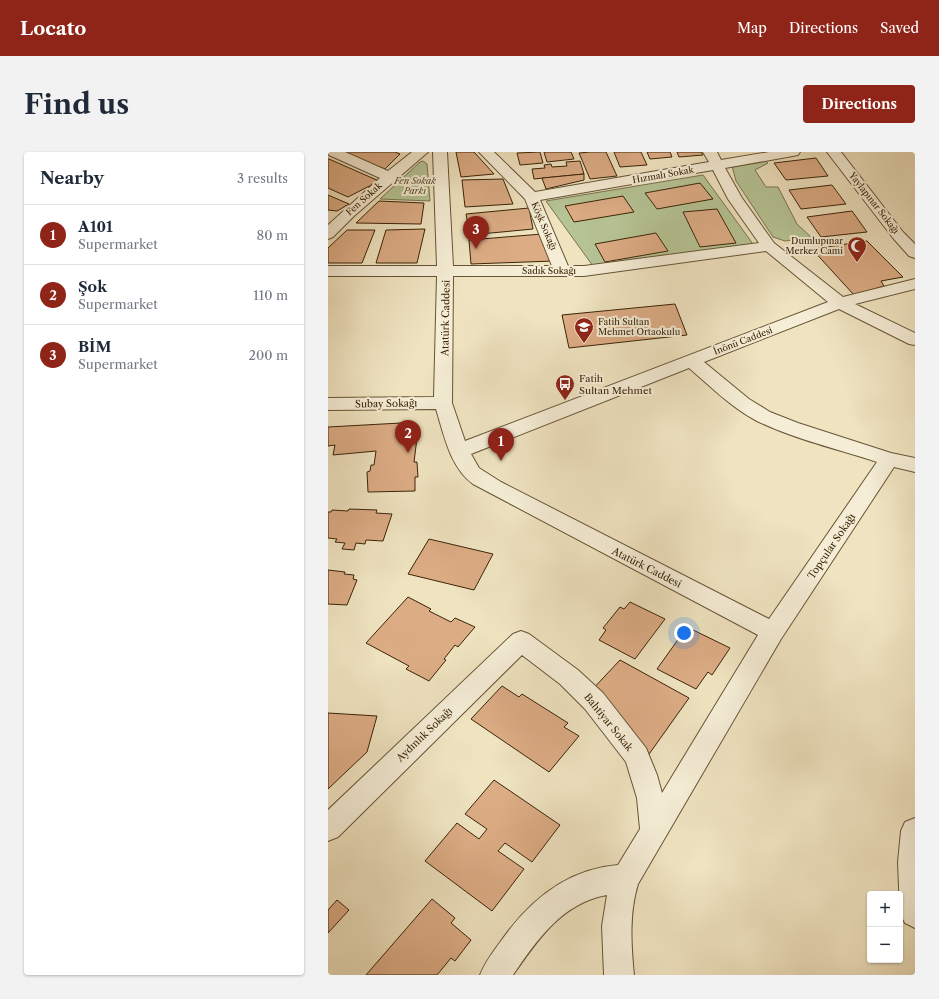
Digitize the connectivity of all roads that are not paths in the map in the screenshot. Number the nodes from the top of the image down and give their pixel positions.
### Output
1 (334, 152) edge
2 (421, 152) edge
3 (440, 152) edge
4 (486, 152) edge
5 (793, 152) edge
6 (834, 152) edge
7 (714, 158) edge
8 (390, 177) junction
9 (532, 197) junction
10 (334, 222) edge
11 (328, 234) edge
12 (769, 246) junction
13 (915, 253) edge
14 (446, 270) junction
15 (562, 270) junction
16 (328, 271) edge
17 (915, 284) edge
18 (840, 303) junction
19 (915, 340) edge
20 (691, 361) junction
21 (443, 403) junction
22 (328, 404) edge
23 (459, 451) junction
24 (889, 459) junction
25 (915, 466) edge
26 (773, 632) junction
27 (521, 640) joint
28 (328, 828) edge
29 (654, 831) junction
30 (915, 831) edge
31 (626, 878) junction
32 (915, 913) edge
33 (495, 975) edge
34 (619, 975) edge

1 - 8 street
2 - 8 street, Fen Sokak
3 - 14 street, Atatürk Caddesi
4 - 9 street, Köşk Sokağı
5 - 7 street, Hızmalı Sokak
6 - 13 street, Yaylapınar Sokağı
7 - 9 street, Hızmalı Sokak
7 - 12 street
8 - 10 street, Fen Sokak
9 - 15 street, Köşk Sokağı
10 - 11 street, Fen Sokak
12 - 15 street, Sadık Sokağı
12 - 18 street
14 - 15 street, Sadık Sokağı
14 - 16 street, Sadık Sokağı
14 - 21 street, Atatürk Caddesi
17 - 18 street, İnönü Caddesi
18 - 19 street
18 - 20 street, İnönü Caddesi
20 - 23 street, İnönü Caddesi
20 - 24 street
21 - 22 street, Subay Sokağı
21 - 23 street, Atatürk Caddesi
23 - 26 street, Atatürk Caddesi
24 - 25 street
24 - 26 street, Topçular Sokağı
26 - 29 street
27 - 28 street, Aydınlık Sokağı
27 - 29 street, Bahtiyar Sokak
29 - 31 street
30 - 32 street
31 - 33 street
31 - 34 street

